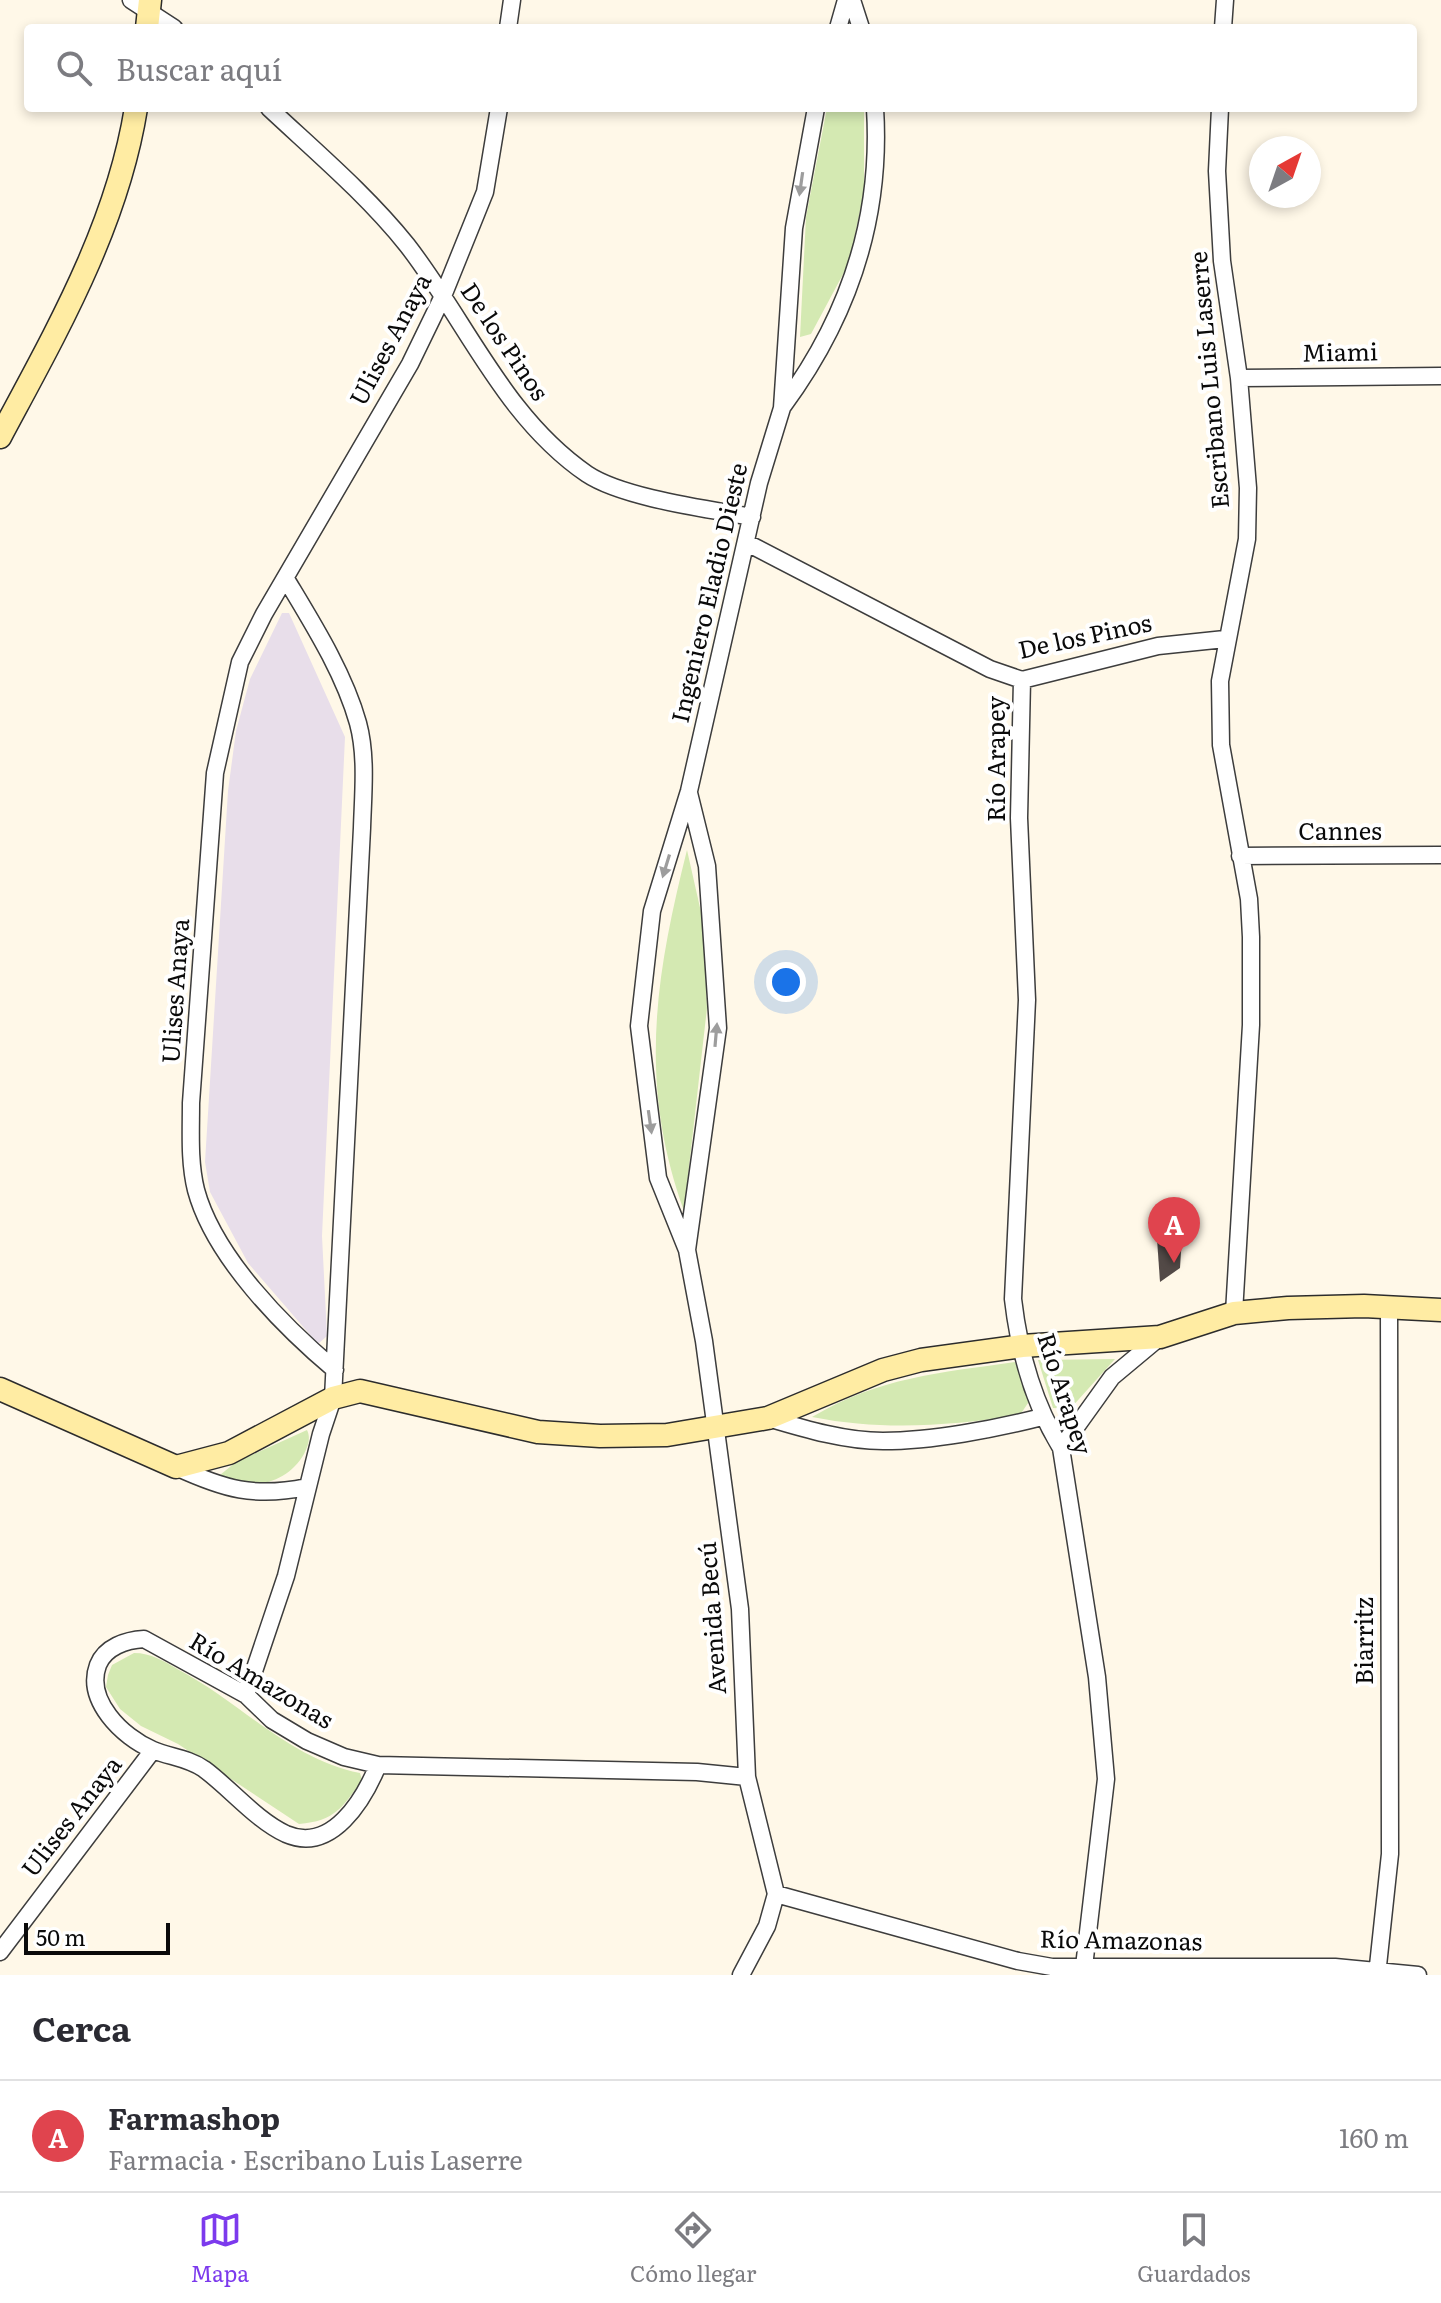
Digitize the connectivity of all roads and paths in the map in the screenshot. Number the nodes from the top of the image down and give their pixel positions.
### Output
1 (512, 0) edge
2 (849, 0) edge
3 (1225, 0) edge
4 (144, 9) edge
5 (168, 24) edge
6 (509, 24) edge
7 (840, 24) edge
8 (859, 24) edge
9 (1223, 24) edge
10 (135, 112) edge
11 (273, 112) edge
12 (498, 112) edge
13 (815, 112) edge
14 (875, 112) edge
15 (1220, 112) edge
16 (443, 296) junction
17 (1441, 376) edge
18 (1239, 378) junction
19 (782, 408) junction
20 (0, 437) edge
21 (752, 517) junction
22 (747, 543) junction
23 (286, 579) junction
24 (1225, 639) junction
25 (1022, 680) junction
26 (689, 791) junction
27 (1441, 855) edge
28 (1240, 856) junction
29 (687, 1250) junction
30 (1389, 1307) junction
31 (1441, 1310) edge
32 (1234, 1313) junction
33 (1160, 1337) junction
34 (1022, 1346) junction
35 (335, 1370) junction
36 (0, 1389) edge
37 (333, 1398) junction
38 (1042, 1417) junction
39 (768, 1418) junction
40 (717, 1426) junction
41 (1061, 1448) junction
42 (176, 1467) junction
43 (307, 1487) junction
44 (246, 1695) junction
45 (153, 1750) junction
46 (378, 1765) junction
47 (747, 1777) junction
48 (776, 1894) junction
49 (0, 1952) edge
50 (1084, 1971) edge
51 (1377, 1974) edge
52 (741, 1975) edge
53 (1418, 1975) edge

1 - 6 street
2 - 7 street
2 - 8 street
3 - 9 street
4 - 5 street
10 - 20 street
11 - 16 street, De los Pinos
12 - 16 street, Ulises Anaya
13 -> 19 street, Ingeniero Eladio Dieste
14 - 19 street, Ingeniero Eladio Dieste
15 - 18 street, Escribano Luis Laserre
16 - 21 street, De los Pinos
16 - 23 street, Ulises Anaya
17 - 18 street, Miami
18 - 24 street, Escribano Luis Laserre
19 - 21 street, Ingeniero Eladio Dieste
21 - 22 street, Ingeniero Eladio Dieste
22 - 25 street, De los Pinos
22 - 26 street, Ingeniero Eladio Dieste
23 - 35 street
23 - 35 street, Ulises Anaya
24 - 25 street, De los Pinos
24 - 28 street, Escribano Luis Laserre
25 - 34 street, Río Arapey
29 -> 26 street, Ingeniero Eladio Dieste
26 -> 29 street, Ingeniero Eladio Dieste
27 - 28 street, Cannes
28 - 32 street, Escribano Luis Laserre
29 - 40 street, Avenida Becú
30 - 31 street
30 - 32 street
30 - 51 street, Biarritz
32 - 33 street
33 - 34 street
33 - 41 street
34 - 38 street, Río Arapey
34 - 39 street
35 - 37 street
36 - 42 street
37 - 40 street
37 - 42 street
37 - 43 street
38 - 39 street
38 - 41 street, Río Arapey
39 - 40 street
40 - 47 street, Avenida Becú
41 - 50 street, Río Arapey
42 - 43 street
43 - 44 street
44 - 45 street, Río Amazonas
44 - 46 street, Río Amazonas
45 - 46 street, Río Amazonas
45 - 49 street, Ulises Anaya
46 - 47 street, Río Amazonas
47 - 48 street, Avenida Becú
48 - 50 street, Río Amazonas
48 - 52 street
50 - 51 street, Río Amazonas
51 - 53 street, Río Amazonas

